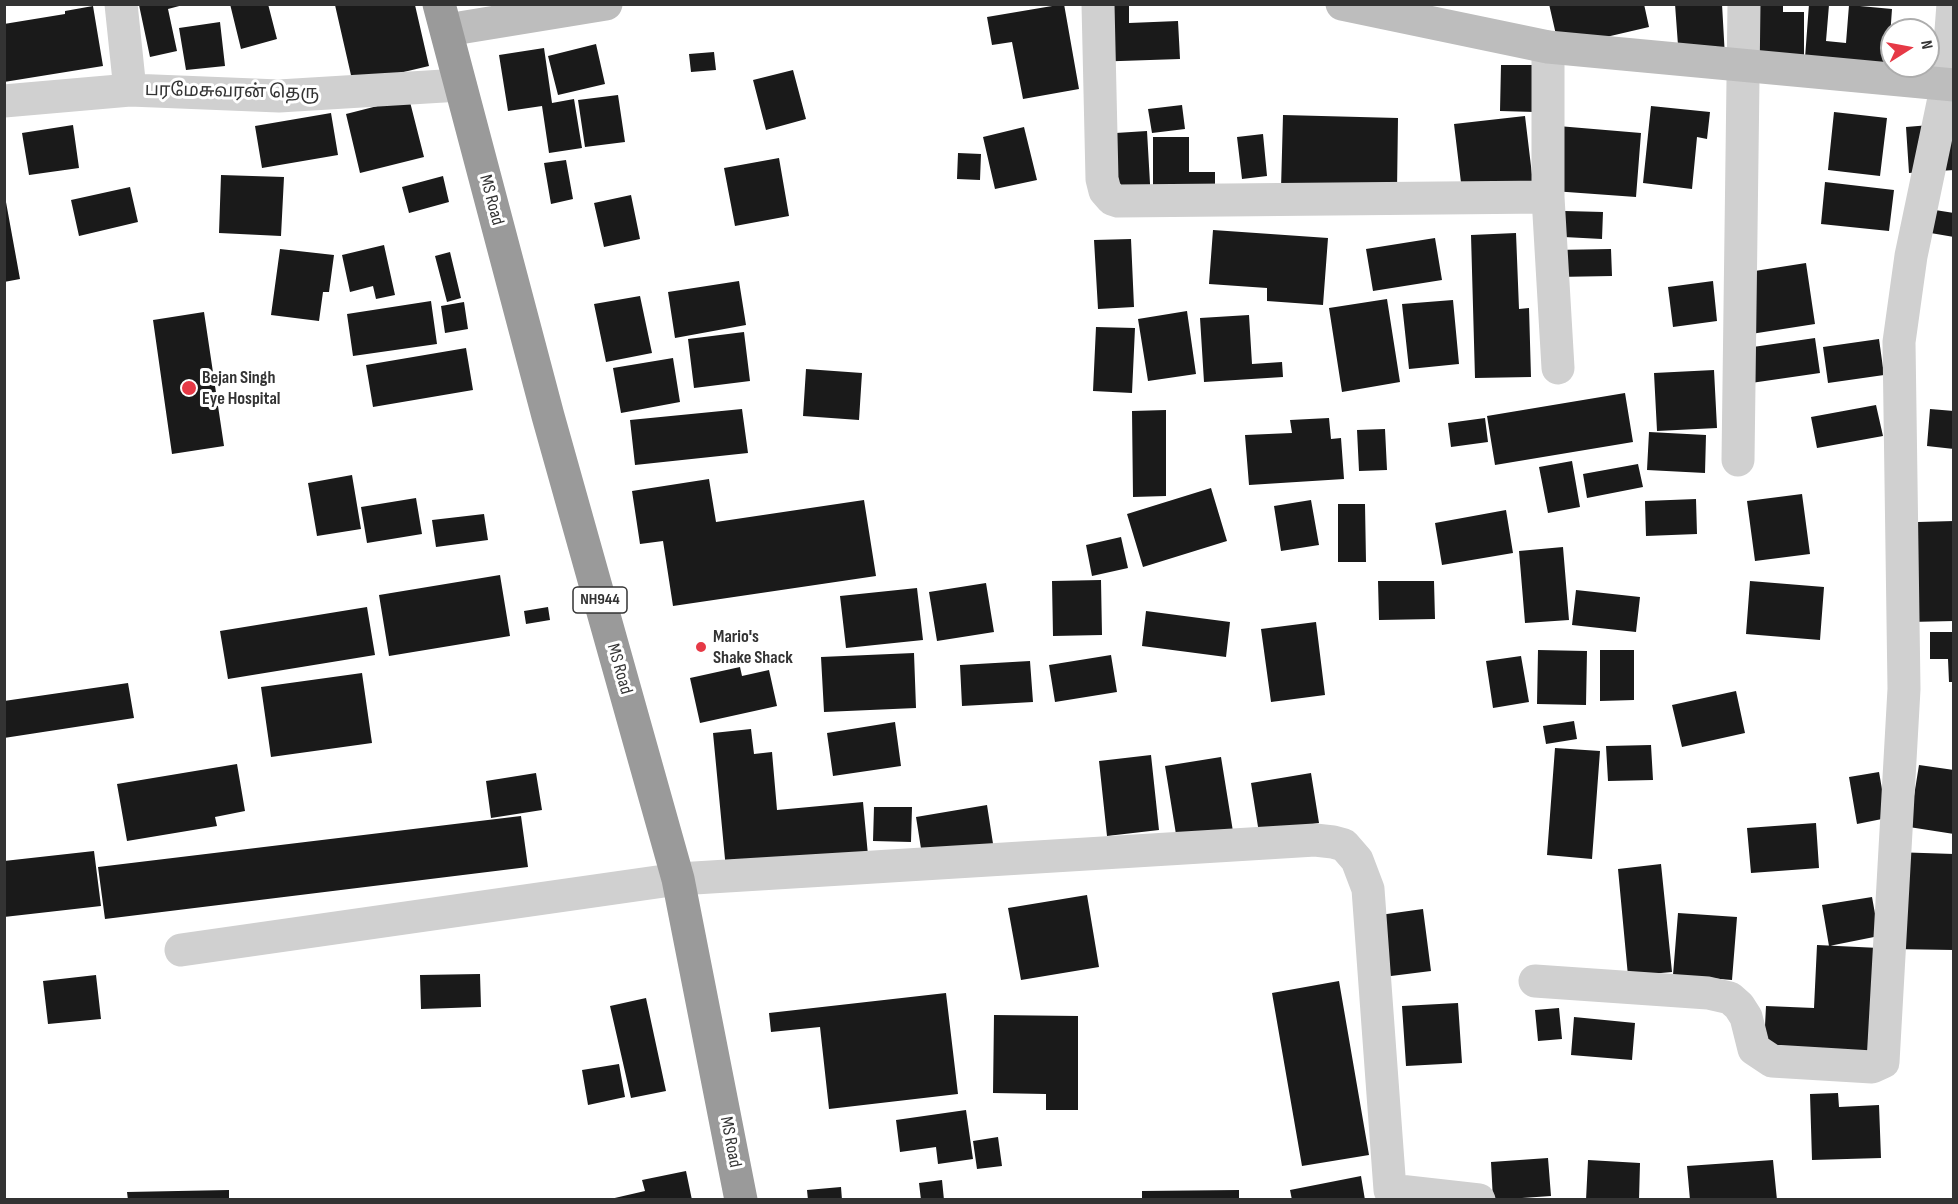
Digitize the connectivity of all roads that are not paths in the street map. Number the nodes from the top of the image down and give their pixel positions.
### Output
1 (121, 4) edge
2 (606, 4) edge
3 (1098, 4) edge
4 (1342, 4) edge
5 (1744, 4) edge
6 (1953, 4) edge
7 (443, 17) edge
8 (1548, 47) junction
9 (1743, 66) junction
10 (460, 85) junction
11 (1950, 85) edge
12 (130, 90) junction
13 (4, 101) edge
14 (1548, 197) junction
15 (1558, 368) dead end
16 (1738, 460) dead end
17 (678, 879) junction
18 (181, 950) dead end
19 (1535, 981) dead end
20 (1390, 1195) edge
21 (741, 1200) edge
22 (1479, 1200) edge

1 - 12 street
2 - 7 street
3 - 14 street
4 - 8 street
5 - 9 street
6 - 11 street
7 - 10 highway, MS Road / NH944
8 - 9 street
8 - 14 street
9 - 11 street
9 - 16 street
10 - 12 street, பரமேசுவரன் தெரு
10 - 17 highway, MS Road / NH944
11 - 19 street
12 - 13 street, பரமேசுவரன் தெரு
14 - 15 street
17 - 18 street
17 - 20 street
17 - 21 highway, MS Road / NH944
20 - 22 street

